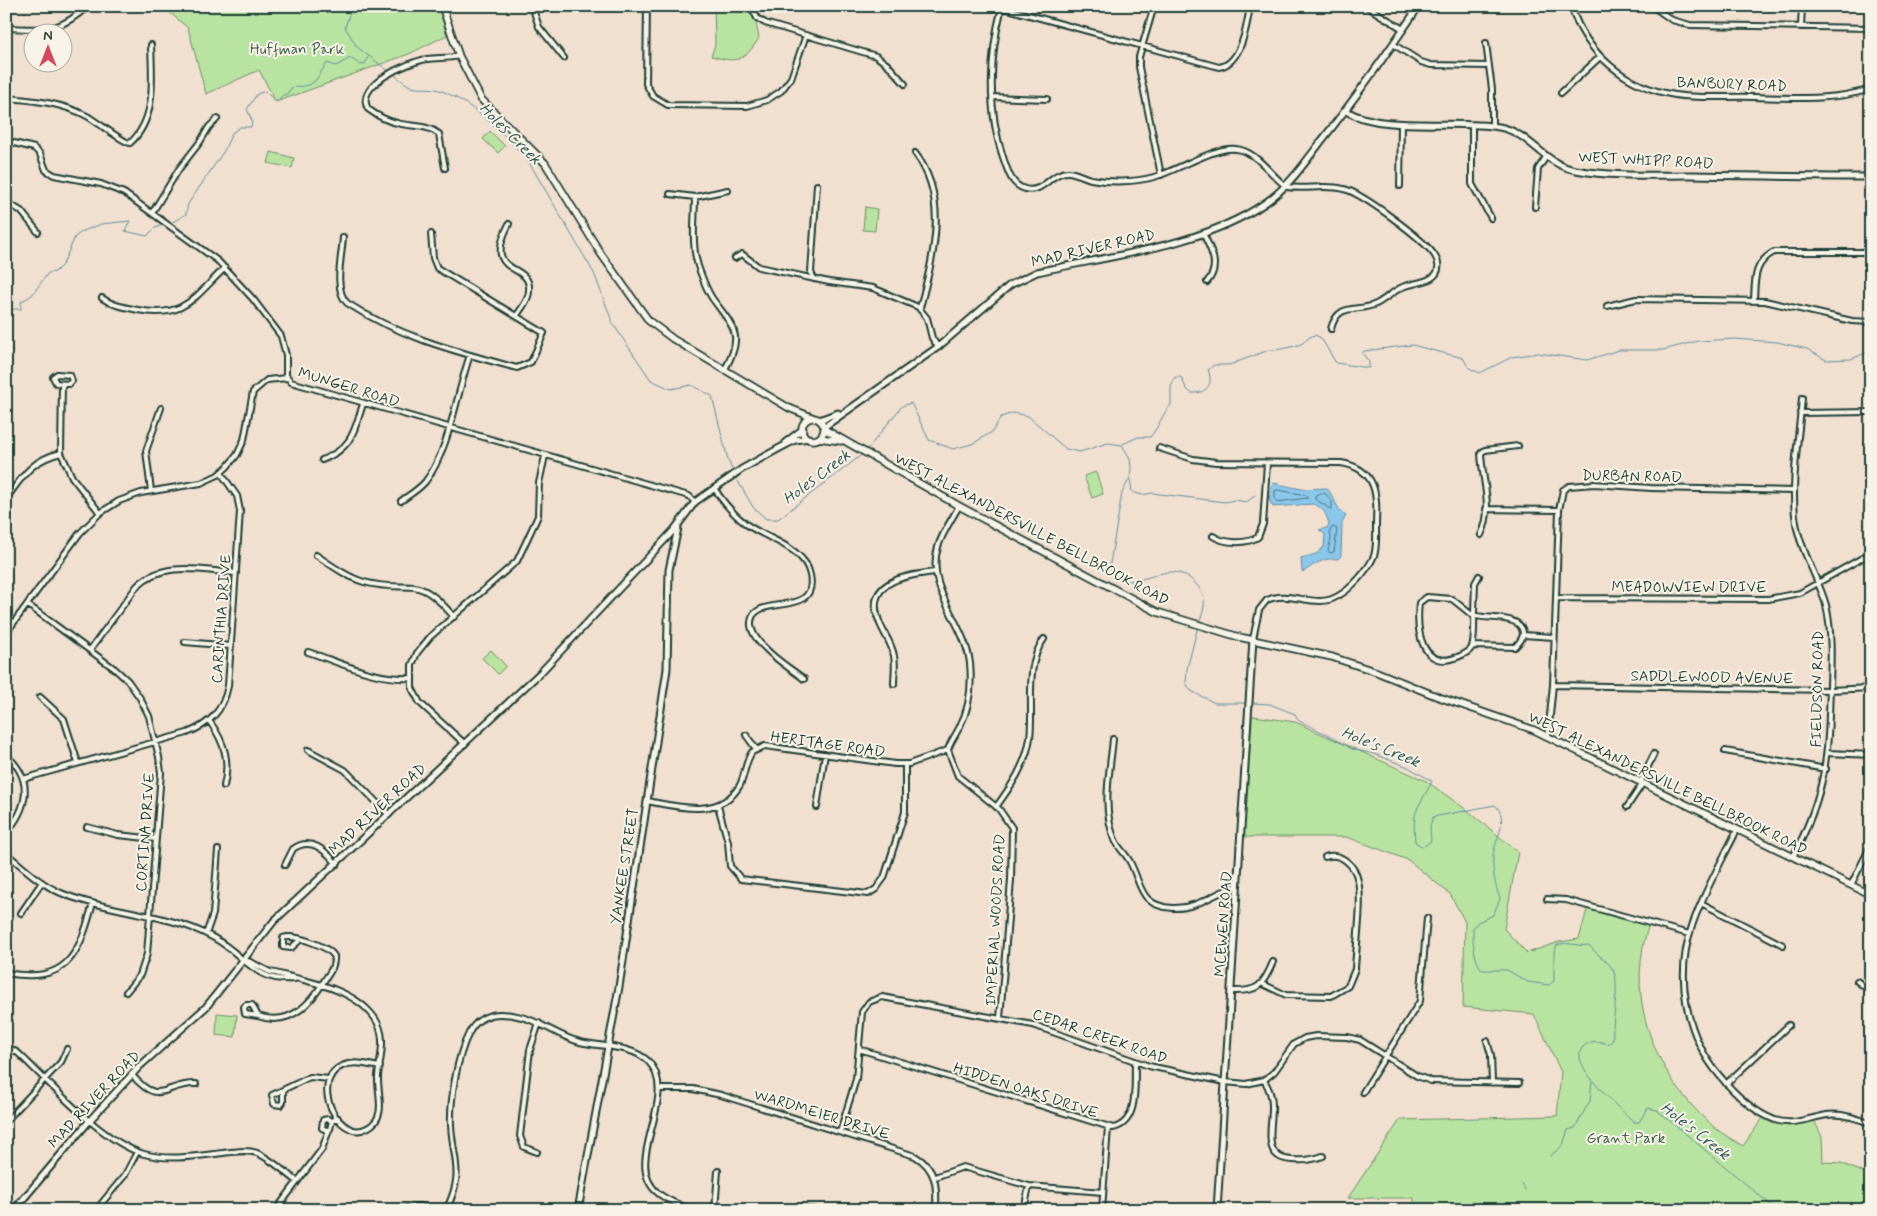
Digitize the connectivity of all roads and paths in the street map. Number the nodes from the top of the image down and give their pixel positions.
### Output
1 (88, 6) edge
2 (442, 6) edge
3 (532, 6) edge
4 (647, 6) edge
5 (751, 6) edge
6 (1154, 6) edge
7 (1250, 6) edge
8 (1366, 6) edge
9 (1419, 6) edge
10 (1572, 6) edge
11 (1652, 6) edge
12 (1802, 6) edge
13 (1000, 7) edge
14 (1801, 26) junction
15 (6, 28) edge
16 (1871, 28) edge
17 (1403, 29) junction
18 (806, 35) junction
19 (1486, 43) dead end
20 (1394, 44) junction
21 (151, 45) dead end
22 (1143, 47) junction
23 (458, 56) junction
24 (1600, 57) junction
25 (564, 58) dead end
26 (1490, 66) junction
27 (905, 84) dead end
28 (1871, 89) edge
29 (1561, 93) dead end
30 (993, 97) junction
31 (6, 98) edge
32 (1047, 98) dead end
33 (1346, 111) junction
34 (217, 119) dead end
35 (1401, 123) junction
36 (1472, 125) junction
37 (1492, 126) junction
38 (6, 141) edge
39 (915, 153) dead end
40 (1546, 157) junction
41 (445, 168) dead end
42 (1161, 174) junction
43 (1871, 177) edge
44 (817, 185) dead end
45 (1285, 186) junction
46 (1400, 186) dead end
47 (728, 190) dead end
48 (670, 194) dead end
49 (695, 197) junction
50 (6, 202) edge
51 (1534, 207) dead end
52 (152, 213) junction
53 (1491, 218) dead end
54 (508, 224) dead end
55 (38, 232) dead end
56 (1203, 233) junction
57 (431, 234) dead end
58 (344, 237) dead end
59 (1871, 252) edge
60 (735, 258) dead end
61 (225, 268) junction
62 (814, 279) junction
63 (1207, 282) dead end
64 (102, 298) dead end
65 (1754, 301) junction
66 (1606, 306) dead end
67 (920, 308) junction
68 (518, 316) junction
69 (1871, 322) edge
70 (1331, 329) dead end
71 (938, 347) junction
72 (470, 355) junction
73 (725, 369) junction
74 (287, 378) junction
75 (62, 384) junction
76 (1802, 398) dead end
77 (363, 404) junction
78 (161, 408) dead end
79 (789, 408) junction
80 (845, 410) junction
81 (1871, 412) edge
82 (1800, 413) junction
83 (817, 419) junction
84 (803, 427) junction
85 (824, 428) junction
86 (448, 429) junction
87 (809, 438) junction
88 (819, 438) junction
89 (849, 444) junction
90 (1518, 446) dead end
91 (1159, 448) dead end
92 (778, 449) junction
93 (61, 454) junction
94 (545, 456) junction
95 (322, 460) dead end
96 (1267, 463) junction
97 (221, 473) junction
98 (714, 488) junction
99 (151, 491) junction
100 (1794, 491) junction
101 (6, 499) edge
102 (401, 501) dead end
103 (695, 502) junction
104 (959, 506) junction
105 (1486, 509) junction
106 (1559, 510) junction
107 (100, 513) junction
108 (678, 525) junction
109 (1481, 535) dead end
110 (1213, 536) dead end
111 (1871, 553) edge
112 (316, 555) dead end
113 (935, 572) junction
114 (236, 573) junction
115 (1480, 576) dead end
116 (1819, 582) junction
117 (1556, 598) junction
118 (28, 605) junction
119 (1474, 615) junction
120 (454, 618) junction
121 (6, 633) edge
122 (1523, 635) junction
123 (1554, 637) junction
124 (1044, 639) dead end
125 (1252, 640) junction
126 (184, 642) dead end
127 (231, 646) junction
128 (1472, 646) junction
129 (90, 650) junction
130 (308, 652) dead end
131 (411, 678) junction
132 (804, 678) dead end
133 (894, 684) dead end
134 (1553, 685) junction
135 (1871, 688) edge
136 (1830, 690) junction
137 (40, 697) dead end
138 (210, 722) junction
139 (746, 735) dead end
140 (1548, 735) junction
141 (1113, 739) dead end
142 (156, 741) junction
143 (465, 744) junction
144 (756, 749) junction
145 (308, 750) dead end
146 (948, 750) junction
147 (1725, 751) dead end
148 (825, 754) junction
149 (1654, 754) dead end
150 (1828, 754) junction
151 (1871, 754) edge
152 (6, 755) edge
153 (78, 762) junction
154 (905, 764) junction
155 (1826, 769) junction
156 (23, 779) junction
157 (1642, 782) junction
158 (224, 786) dead end
159 (647, 801) junction
160 (718, 806) junction
161 (817, 807) dead end
162 (996, 807) junction
163 (1627, 807) dead end
164 (390, 815) junction
165 (87, 827) dead end
166 (1737, 830) junction
167 (6, 833) edge
168 (156, 839) junction
169 (1871, 845) edge
170 (218, 850) dead end
171 (6, 853) edge
172 (1325, 857) dead end
173 (1793, 857) junction
174 (337, 864) junction
175 (285, 865) dead end
176 (42, 882) junction
177 (1851, 885) junction
178 (1237, 886) junction
179 (1871, 895) edge
180 (1547, 899) dead end
181 (93, 903) junction
182 (1701, 904) junction
183 (21, 913) dead end
184 (150, 917) junction
185 (1427, 918) dead end
186 (206, 934) junction
187 (1689, 934) junction
188 (300, 940) junction
189 (1783, 945) dead end
190 (244, 960) junction
191 (1273, 962) dead end
192 (6, 973) edge
193 (1857, 981) dead end
194 (322, 984) junction
195 (1263, 984) junction
196 (1231, 991) junction
197 (126, 992) dead end
198 (1871, 992) edge
199 (258, 1016) dead end
200 (1000, 1018) junction
201 (539, 1023) junction
202 (1789, 1025) dead end
203 (1487, 1041) dead end
204 (6, 1046) edge
205 (608, 1047) junction
206 (67, 1049) dead end
207 (859, 1049) junction
208 (1387, 1057) junction
209 (1135, 1061) junction
210 (380, 1066) junction
211 (132, 1075) junction
212 (45, 1079) junction
213 (329, 1079) junction
214 (1264, 1080) junction
215 (1225, 1082) junction
216 (1492, 1082) junction
217 (1519, 1083) dead end
218 (196, 1084) dead end
219 (1726, 1084) junction
220 (659, 1089) junction
221 (283, 1091) dead end
222 (1363, 1092) dead end
223 (338, 1118) junction
224 (90, 1120) junction
225 (6, 1121) edge
226 (332, 1121) junction
227 (1871, 1124) edge
228 (1108, 1127) junction
229 (329, 1130) junction
230 (840, 1132) junction
231 (137, 1152) junction
232 (537, 1152) dead end
233 (1323, 1156) dead end
234 (718, 1171) dead end
235 (935, 1177) junction
236 (297, 1182) junction
237 (1029, 1186) junction
238 (1103, 1192) junction
239 (14, 1210) edge
240 (96, 1210) edge
241 (276, 1210) edge
242 (396, 1210) edge
243 (439, 1210) edge
244 (446, 1210) edge
245 (578, 1210) edge
246 (692, 1210) edge
247 (715, 1210) edge
248 (772, 1210) edge
249 (815, 1210) edge
250 (936, 1210) edge
251 (1024, 1210) edge
252 (1102, 1210) edge
253 (1217, 1210) edge

1 - 15 street
2 - 23 main road
3 - 25 street
4 - 18 street
5 - 18 street
6 - 22 street
7 - 22 street
8 - 17 street
9 - 17 street, MAD RIVER ROAD
10 - 24 street, BANBURY ROAD
11 - 14 street
12 - 14 street
13 - 22 street
13 - 30 street
14 - 16 street
17 - 20 street, MAD RIVER ROAD
18 - 27 street
19 - 26 street
20 - 26 street
20 - 33 street, MAD RIVER ROAD
21 - 31 street
22 - 42 street
23 - 41 street
23 - 73 main road
24 - 28 street, BANBURY ROAD
24 - 29 street
26 - 37 street
30 - 32 street
30 - 42 street
33 - 35 street, WEST WHIPP ROAD
33 - 45 street, MAD RIVER ROAD
34 - 52 street
35 - 36 street, WEST WHIPP ROAD
35 - 46 street
36 - 37 street, WEST WHIPP ROAD
36 - 53 street
37 - 40 street, WEST WHIPP ROAD
38 - 52 street, MUNGER ROAD
39 - 67 street
40 - 43 street, WEST WHIPP ROAD
40 - 51 street
42 - 45 street
44 - 62 street
45 - 56 street, MAD RIVER ROAD
45 - 70 street
47 - 49 street
48 - 49 street
49 - 73 street
50 - 55 street
52 - 61 street, MUNGER ROAD
54 - 68 street
56 - 63 street
56 - 71 street, MAD RIVER ROAD
57 - 68 street
58 - 72 street
59 - 65 street
60 - 62 street
61 - 64 street
61 - 74 street, MUNGER ROAD
62 - 67 street
65 - 66 street
65 - 69 street
67 - 71 street
68 - 72 street
71 - 80 street, MAD RIVER ROAD
72 - 86 street
73 - 79 main road
74 - 77 street, MUNGER ROAD
74 - 97 street
75 - 75 street
75 - 93 street
76 - 82 street
77 - 86 street, MUNGER ROAD
77 - 95 street
78 - 99 street
79 - 83 main road
79 - 84 main road
80 - 83 street, MAD RIVER ROAD
80 - 85 street, MAD RIVER ROAD
81 - 82 street
82 - 100 street
83 - 84 main road
83 - 85 main road, WEST ALEXANDERSVILLE BELLBROOK ROAD
84 - 87 main road
84 - 92 street, MAD RIVER ROAD
85 - 88 main road
85 - 89 main road, WEST ALEXANDERSVILLE BELLBROOK ROAD
86 - 94 street, MUNGER ROAD
86 - 102 street
87 - 88 main road, WEST ALEXANDERSVILLE BELLBROOK ROAD
87 - 92 street, MAD RIVER ROAD
88 - 89 main road, WEST ALEXANDERSVILLE BELLBROOK ROAD
89 - 104 main road, WEST ALEXANDERSVILLE BELLBROOK ROAD
90 - 105 street
91 - 96 street
92 - 98 street, MAD RIVER ROAD
93 - 101 street
93 - 107 street
94 - 103 street, MUNGER ROAD
94 - 120 street
96 - 110 street
96 - 125 street
97 - 99 street
97 - 114 street, CARINTHIA DRIVE
98 - 103 street, MAD RIVER ROAD
98 - 132 street
99 - 107 street
100 - 106 street, DURBAN ROAD
100 - 116 street, FIELDSON ROAD
103 - 108 street, MAD RIVER ROAD
104 - 113 street
104 - 125 main road, WEST ALEXANDERSVILLE BELLBROOK ROAD
105 - 106 street
105 - 109 street
106 - 117 street, DURBAN ROAD
107 - 118 street
108 - 143 street, MAD RIVER ROAD
108 - 159 street, YANKEE STREET
111 - 116 street, MEADOWVIEW DRIVE
112 - 120 street
113 - 133 street
113 - 146 street
114 - 127 street, CARINTHIA DRIVE
114 - 129 street
115 - 119 street
116 - 117 street, MEADOWVIEW DRIVE
116 - 136 street, FIELDSON ROAD
117 - 123 street, DURBAN ROAD
118 - 121 street
118 - 129 street, CORTINA DRIVE
119 - 122 street
119 - 128 street
119 - 128 street
120 - 131 street
122 - 123 street
122 - 128 street
123 - 134 street, DURBAN ROAD
124 - 162 street
125 - 140 main road, WEST ALEXANDERSVILLE BELLBROOK ROAD
125 - 178 street, MCEWEN ROAD
126 - 127 street
127 - 138 street, CARINTHIA DRIVE
129 - 142 street, CORTINA DRIVE
130 - 131 street
131 - 143 street
134 - 136 street, SADDLEWOOD AVENUE
134 - 140 street, DURBAN ROAD
135 - 136 street, SADDLEWOOD AVENUE
136 - 150 street, FIELDSON ROAD
137 - 153 street
138 - 142 street
138 - 158 street
139 - 144 street
140 - 157 main road, WEST ALEXANDERSVILLE BELLBROOK ROAD
141 - 178 street
142 - 153 street
142 - 168 street, CORTINA DRIVE
143 - 164 street, MAD RIVER ROAD
144 - 148 street, HERITAGE ROAD
144 - 160 street, HERITAGE ROAD
145 - 164 street
146 - 154 street, HERITAGE ROAD
146 - 162 street, IMPERIAL WOODS ROAD
147 - 155 street
148 - 154 street, HERITAGE ROAD
148 - 161 street
149 - 157 street
150 - 151 street
150 - 155 street, FIELDSON ROAD
152 - 156 street
153 - 156 street
154 - 160 street
155 - 173 street, FIELDSON ROAD
156 - 167 street
157 - 163 street
157 - 166 main road, WEST ALEXANDERSVILLE BELLBROOK ROAD
159 - 160 street
159 - 205 street, YANKEE STREET
162 - 200 street, IMPERIAL WOODS ROAD
164 - 174 street, MAD RIVER ROAD
165 - 168 street
166 - 173 main road, WEST ALEXANDERSVILLE BELLBROOK ROAD
166 - 182 street
168 - 184 street, CORTINA DRIVE
169 - 177 street
170 - 186 street
171 - 176 street
172 - 195 street
173 - 177 main road, WEST ALEXANDERSVILLE BELLBROOK ROAD
174 - 175 street
174 - 190 street, MAD RIVER ROAD
176 - 181 street
176 - 183 street
177 - 179 main road, WEST ALEXANDERSVILLE BELLBROOK ROAD
178 - 196 street, MCEWEN ROAD
180 - 187 street
181 - 184 street
181 - 192 street
182 - 187 street
182 - 189 street
184 - 186 street
184 - 197 street, CORTINA DRIVE
185 - 208 street
186 - 190 street
187 - 219 street
188 - 188 street
188 - 194 street
190 - 194 street
190 - 211 street, MAD RIVER ROAD
191 - 195 street
193 - 198 street
194 - 199 street
194 - 210 street
195 - 196 street
196 - 215 street, MCEWEN ROAD
200 - 207 street, CEDAR CREEK ROAD
200 - 209 street, CEDAR CREEK ROAD
201 - 205 street
201 - 232 street
201 - 244 street
202 - 219 street
203 - 216 street
204 - 212 street
205 - 220 street
205 - 245 street, YANKEE STREET
206 - 212 street
207 - 228 street, HIDDEN OAKS DRIVE
207 - 230 street, CEDAR CREEK ROAD
208 - 214 street
208 - 216 street
208 - 222 street
209 - 215 street, CEDAR CREEK ROAD
209 - 228 street, HIDDEN OAKS DRIVE
210 - 213 street
210 - 223 street
211 - 218 street
211 - 224 street, MAD RIVER ROAD
212 - 224 street
212 - 225 street
213 - 221 street
213 - 223 street
214 - 215 street, CEDAR CREEK ROAD
214 - 233 street
215 - 253 street, MCEWEN ROAD
216 - 217 street
219 - 227 street
220 - 230 street, WARDMEIER DRIVE
220 - 246 street
223 - 226 street
224 - 231 street
224 - 239 street, MAD RIVER ROAD
226 - 229 street
226 - 229 street
228 - 238 street
229 - 236 street
230 - 235 street, WARDMEIER DRIVE
231 - 236 street
231 - 240 street
234 - 247 street
235 - 237 street
235 - 250 street
236 - 241 street
237 - 238 street
237 - 251 street
238 - 252 street
242 - 243 street
248 - 249 street

